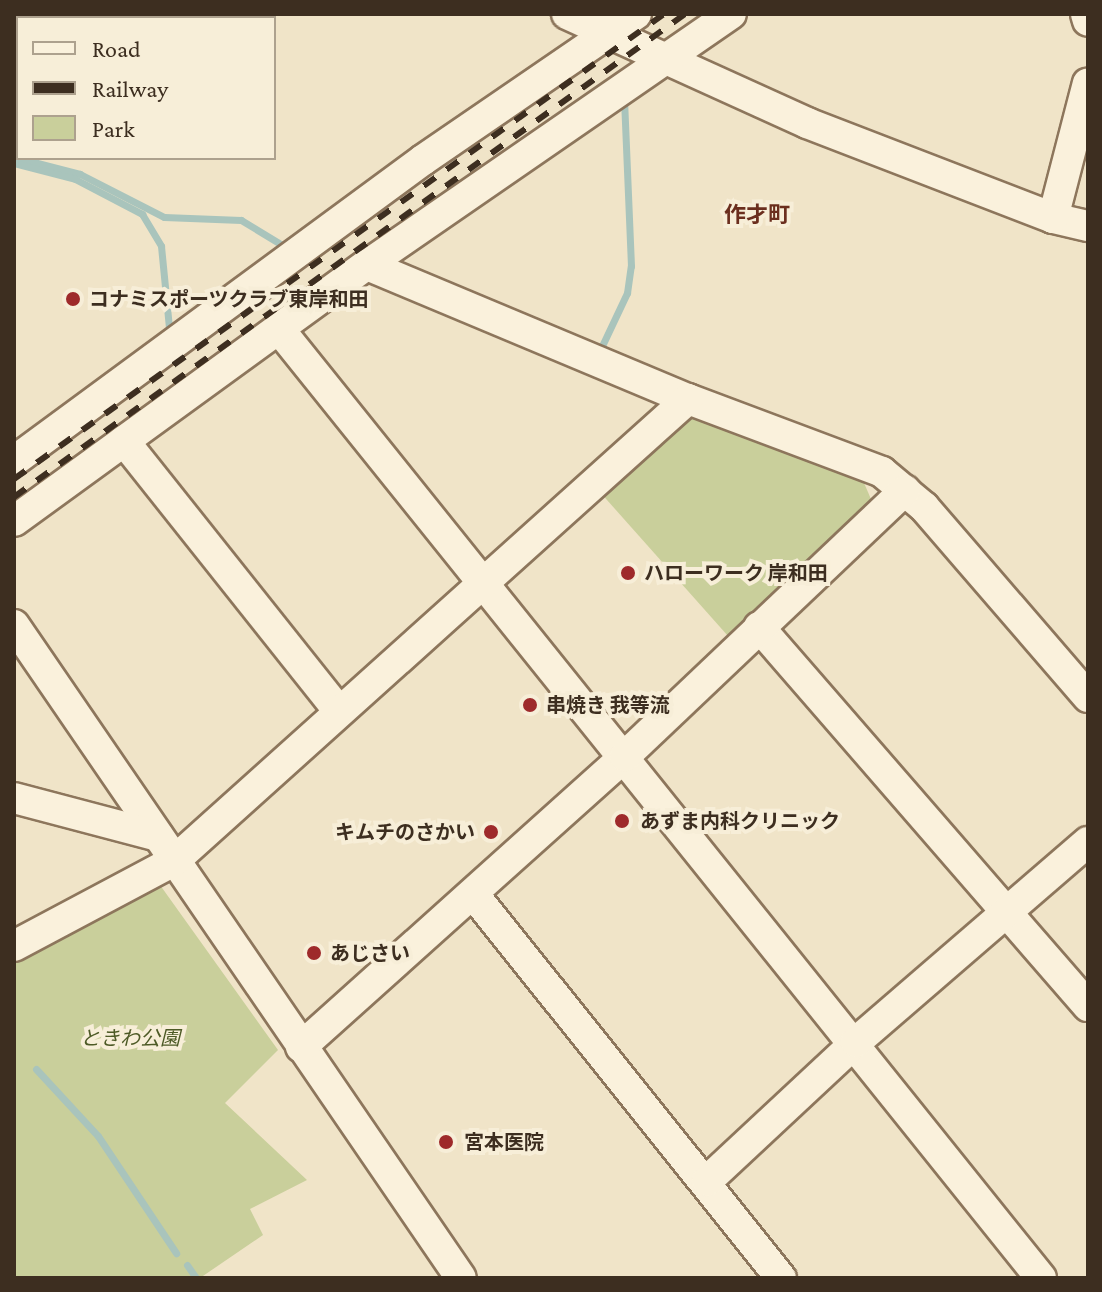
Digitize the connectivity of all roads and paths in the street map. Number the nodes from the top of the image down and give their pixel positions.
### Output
1 (567, 14) edge
2 (731, 14) edge
3 (1086, 14) edge
4 (1088, 21) edge
5 (622, 22) edge
6 (662, 59) junction
7 (1088, 83) edge
8 (1053, 218) junction
9 (1088, 226) edge
10 (367, 265) junction
11 (279, 329) junction
12 (688, 399) junction
13 (124, 441) junction
14 (14, 461) edge
15 (905, 490) junction
16 (14, 521) edge
17 (485, 585) junction
18 (14, 625) edge
19 (759, 627) junction
20 (1084, 686) edge
21 (338, 710) junction
22 (625, 756) junction
23 (14, 798) edge
24 (1088, 842) edge
25 (166, 848) junction
26 (474, 895) junction
27 (1010, 912) junction
28 (14, 946) edge
29 (1088, 1006) edge
30 (856, 1042) junction
31 (301, 1047) junction
32 (707, 1181) junction
33 (461, 1278) edge
34 (781, 1278) edge
35 (1041, 1278) edge

1 - 5 street
2 - 6 street
3 - 4 street
5 - 6 street
5 - 14 street
6 - 8 street
6 - 10 street
7 - 8 street
8 - 9 street
10 - 11 street
10 - 12 street
11 - 13 street
11 - 17 street
12 - 15 street
12 - 17 street
13 - 16 street
13 - 21 street
15 - 19 street
15 - 20 street
17 - 21 street
17 - 22 street
18 - 25 street
19 - 22 street
19 - 27 street
21 - 25 street
22 - 26 street
22 - 30 street
23 - 25 street
24 - 27 street
25 - 28 street
25 - 31 street
26 - 31 street
26 - 32 street
27 - 29 street
27 - 30 street
30 - 32 street
30 - 35 street
31 - 33 street
32 - 34 street

